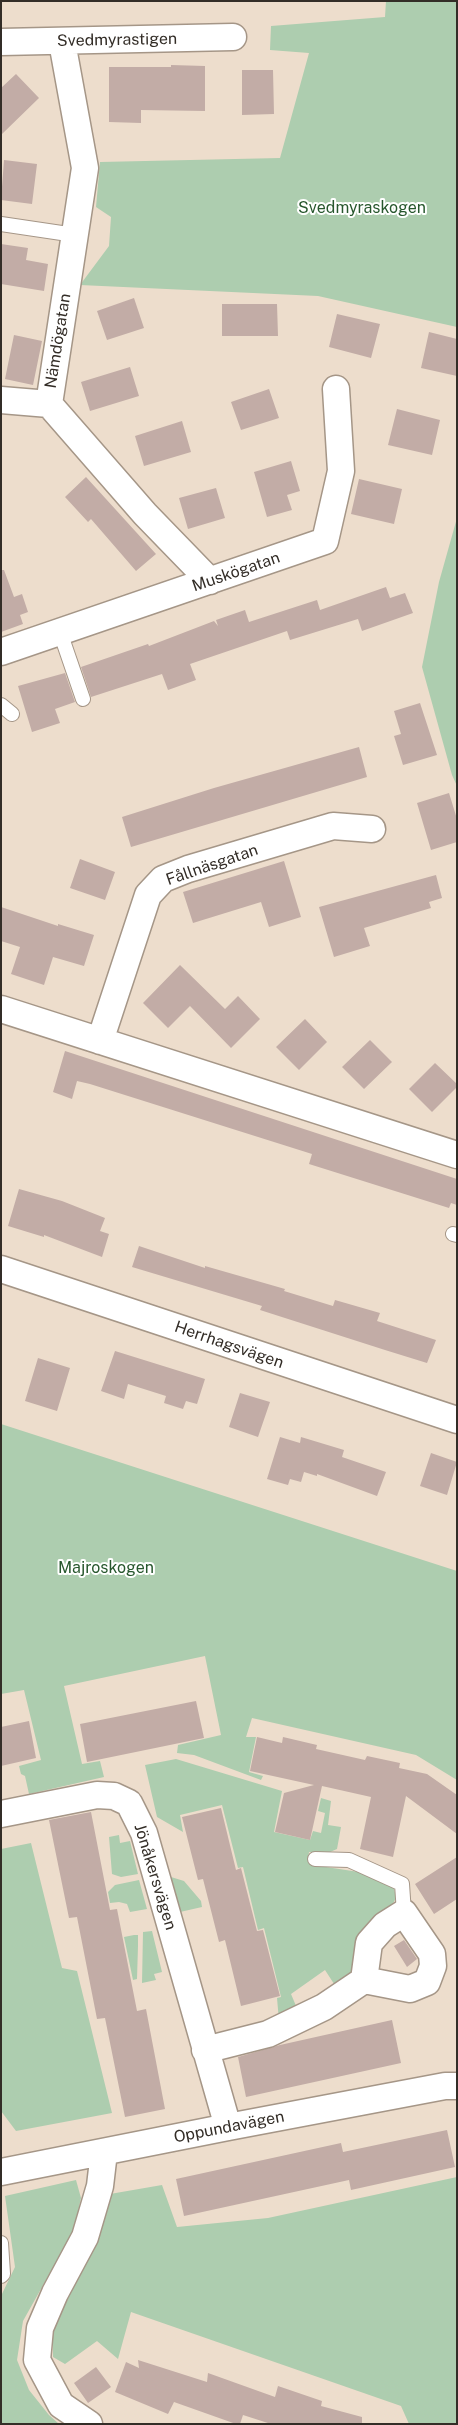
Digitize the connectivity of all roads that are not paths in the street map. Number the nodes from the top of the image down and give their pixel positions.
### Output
1 (233, 37) dead end
2 (1, 42) edge
3 (62, 42) junction
4 (1, 224) edge
5 (75, 235) junction
6 (336, 389) dead end
7 (1, 400) edge
8 (49, 404) junction
9 (210, 581) junction
10 (60, 632) junction
11 (1, 652) edge
12 (83, 700) dead end
13 (372, 829) dead end
14 (1, 1010) edge
15 (100, 1041) junction
16 (457, 1155) edge
17 (1, 1269) edge
18 (457, 1420) edge
19 (1, 1814) edge
20 (315, 1860) dead end
21 (404, 1913) junction
22 (364, 1980) junction
23 (205, 2050) junction
24 (457, 2086) edge
25 (228, 2127) junction
26 (104, 2152) junction
27 (1, 2172) edge
28 (1, 2243) edge
29 (1, 2276) edge
30 (88, 2424) edge

1 - 3 street, Svedmyrastigen
2 - 3 street, Svedmyrastigen
3 - 5 street, Nämdögatan
4 - 5 lane
5 - 8 street, Nämdögatan
6 - 9 street, Muskögatan
7 - 8 street
8 - 9 street, Nämdögatan
9 - 10 street, Muskögatan
10 - 11 street, Muskögatan
10 - 12 lane
13 - 15 street, Fållnäsgatan
14 - 15 street
15 - 16 street
17 - 18 street, Herrhagsvägen
19 - 23 street, Jönåkersvägen
20 - 21 lane
21 - 22 street
21 - 22 street
22 - 23 street
23 - 25 street, Jönåkersvägen
24 - 25 street, Oppundavägen
25 - 26 street, Oppundavägen
26 - 27 street, Oppundavägen
26 - 30 street
28 - 29 lane

